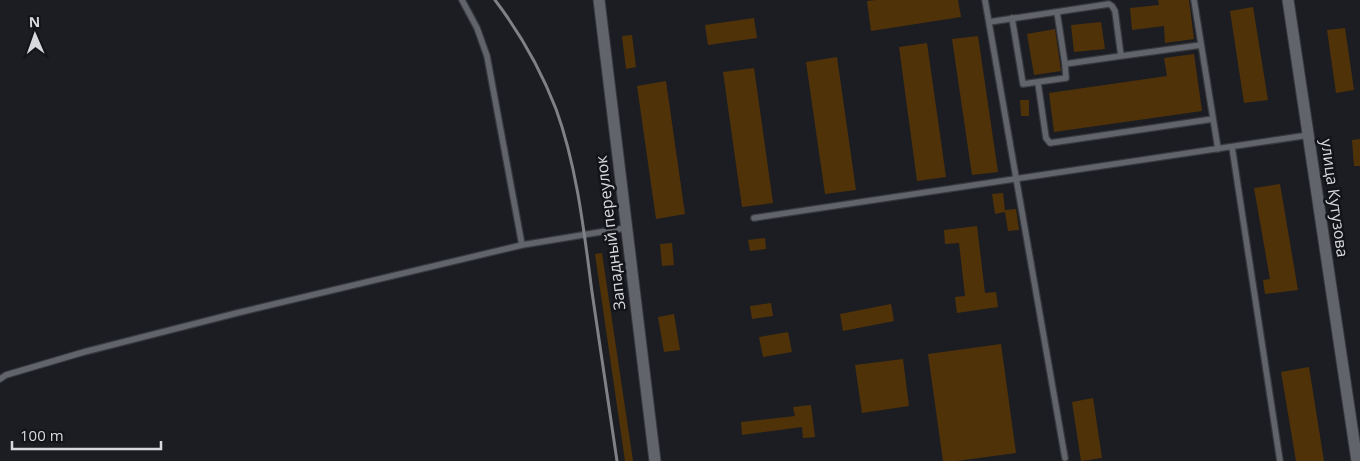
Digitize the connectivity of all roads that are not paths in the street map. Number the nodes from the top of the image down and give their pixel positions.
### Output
1 (462, 0) edge
2 (599, 0) edge
3 (985, 0) edge
4 (1194, 0) edge
5 (1288, 0) edge
6 (1057, 12) junction
7 (1012, 18) junction
8 (989, 22) junction
9 (1201, 45) junction
10 (1121, 56) junction
11 (1065, 64) junction
12 (1038, 83) junction
13 (1213, 119) junction
14 (1309, 135) junction
15 (1232, 147) junction
16 (1218, 149) junction
17 (1017, 180) junction
18 (754, 218) dead end
19 (625, 228) junction
20 (522, 245) junction
21 (0, 379) edge
22 (1065, 458) dead end
23 (655, 461) edge
24 (1280, 461) edge
25 (1357, 461) edge

1 - 20 lane
2 - 19 street, Западный переулок
3 - 8 lane
4 - 9 lane
5 - 14 street, улица Кутузова
6 - 7 lane
6 - 10 lane
6 - 11 lane
7 - 8 lane
7 - 12 lane
8 - 17 lane
9 - 10 lane
9 - 13 lane
10 - 11 lane
11 - 12 lane
12 - 13 lane
13 - 16 lane
14 - 15 lane
14 - 25 street, улица Кутузова
15 - 16 lane
15 - 24 lane
16 - 17 lane
17 - 18 lane
17 - 22 lane
19 - 20 lane
19 - 23 street, Западный переулок
20 - 21 lane

